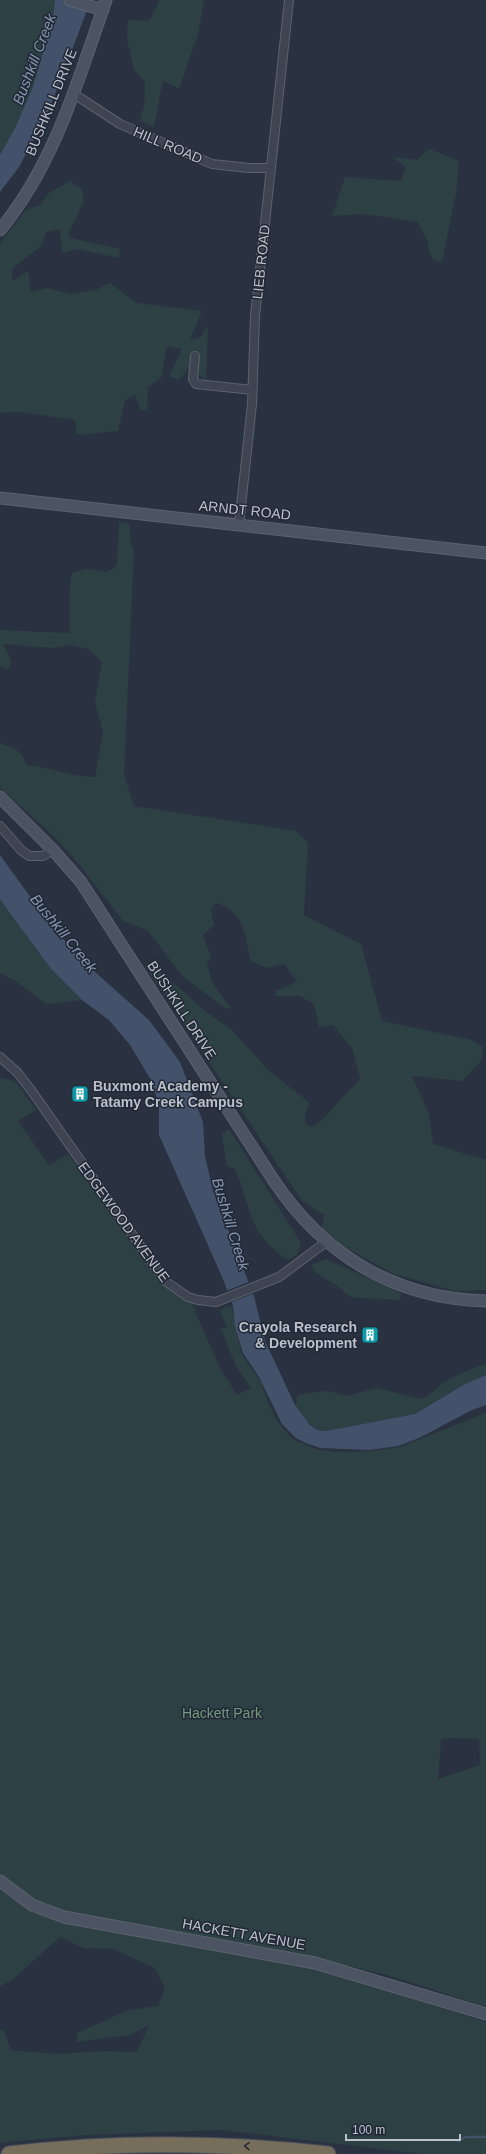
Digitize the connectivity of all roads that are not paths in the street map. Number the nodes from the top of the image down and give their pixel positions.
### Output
1 (70, 0) edge
2 (289, 0) edge
3 (105, 5) edge
4 (74, 94) junction
5 (271, 168) junction
6 (0, 230) edge
7 (195, 356) dead end
8 (253, 390) junction
9 (0, 498) edge
10 (239, 525) junction
11 (486, 553) edge
12 (0, 797) edge
13 (0, 826) edge
14 (53, 850) junction
15 (0, 1057) edge
16 (326, 1242) junction
17 (486, 1301) edge
18 (0, 1881) edge
19 (486, 2014) edge
20 (9, 2154) edge
21 (100, 2154) edge
22 (225, 2154) edge
23 (328, 2154) edge

1 - 3 main road
2 - 5 street, LIEB ROAD
3 - 4 main road, BUSHKILL DRIVE
4 - 5 street, HILL ROAD
4 - 6 main road, BUSHKILL DRIVE
5 - 8 street, LIEB ROAD
7 - 8 street
8 - 10 street, LIEB ROAD
9 - 10 main road, ARNDT ROAD
10 - 11 main road, ARNDT ROAD
12 - 14 main road, BUSHKILL DRIVE
13 - 14 street
14 - 16 main road, BUSHKILL DRIVE
15 - 16 street, EDGEWOOD AVENUE
16 - 17 main road, BUSHKILL DRIVE
18 - 19 main road, HACKETT AVENUE
23 -> 20 highway
21 - 22 highway

